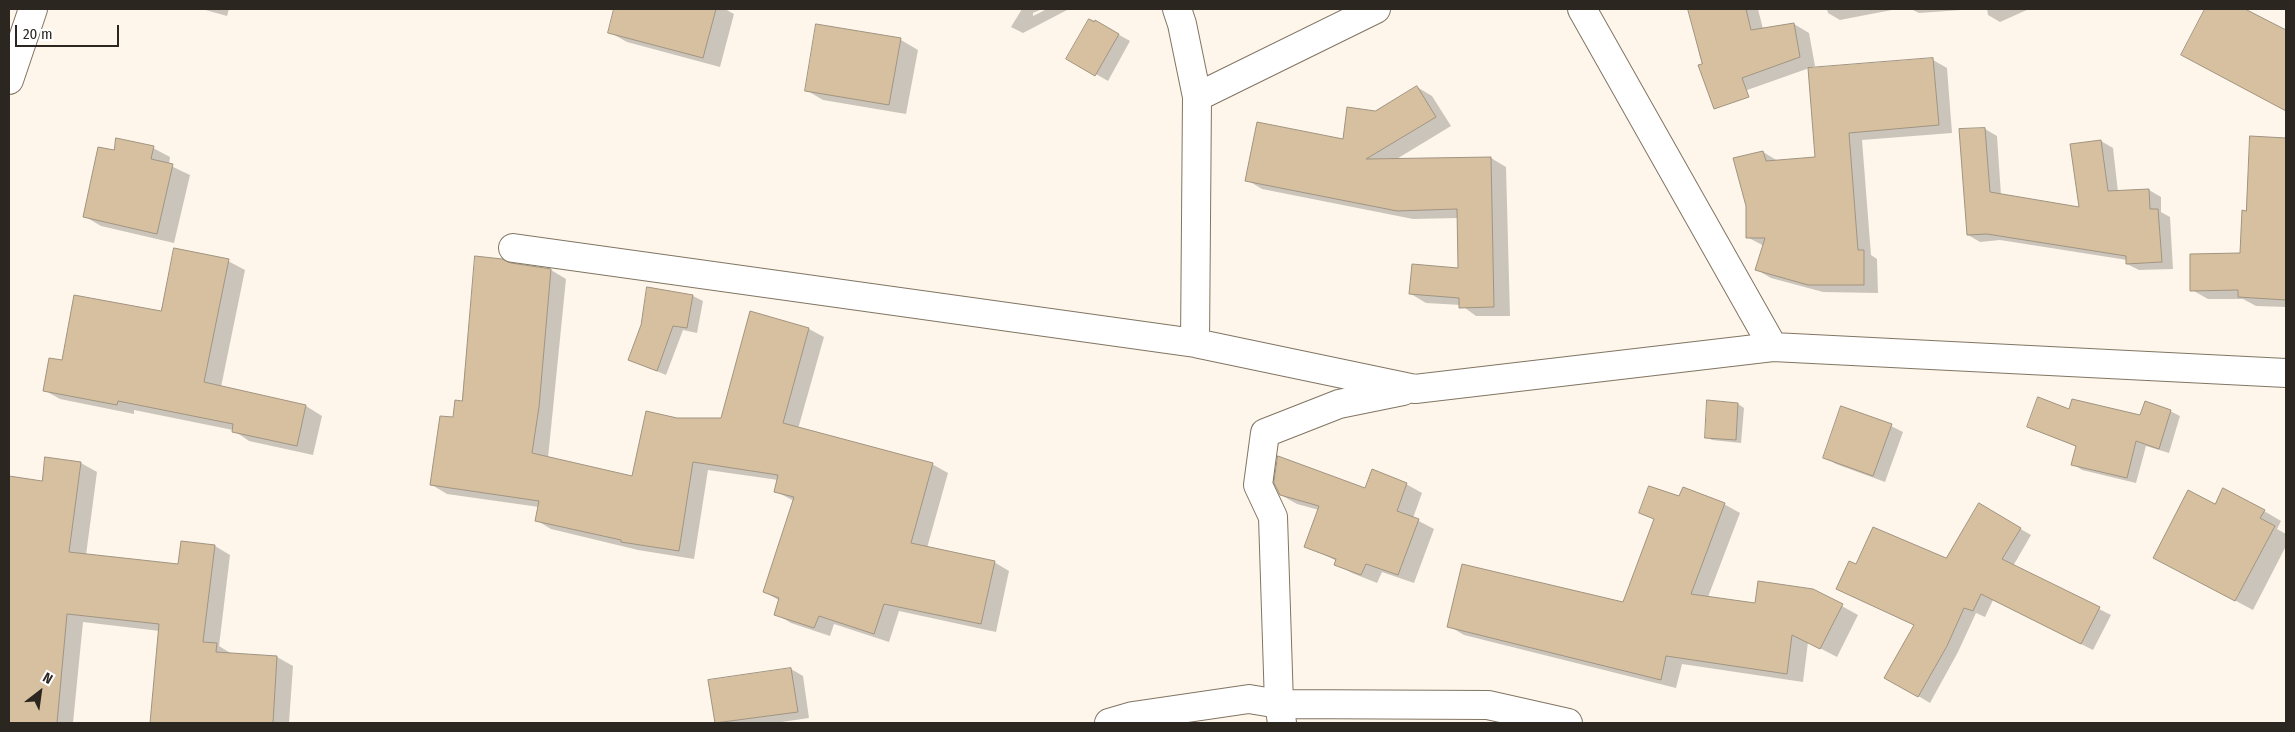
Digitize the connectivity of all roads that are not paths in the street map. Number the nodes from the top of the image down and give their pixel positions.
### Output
1 (33, 9) edge
2 (1177, 9) edge
3 (1376, 9) edge
4 (1582, 9) edge
5 (9, 80) edge
6 (1197, 97) junction
7 (513, 248) dead end
8 (1195, 343) junction
9 (1773, 347) junction
10 (2286, 373) edge
11 (1415, 389) junction
12 (1281, 714) edge
13 (1109, 723) edge
14 (1568, 723) edge

1 - 5 street
2 - 6 street
3 - 6 street
4 - 9 street
6 - 8 street
7 - 8 street
8 - 11 street
9 - 10 street
9 - 11 street
11 - 12 street
12 - 13 street
12 - 14 street

